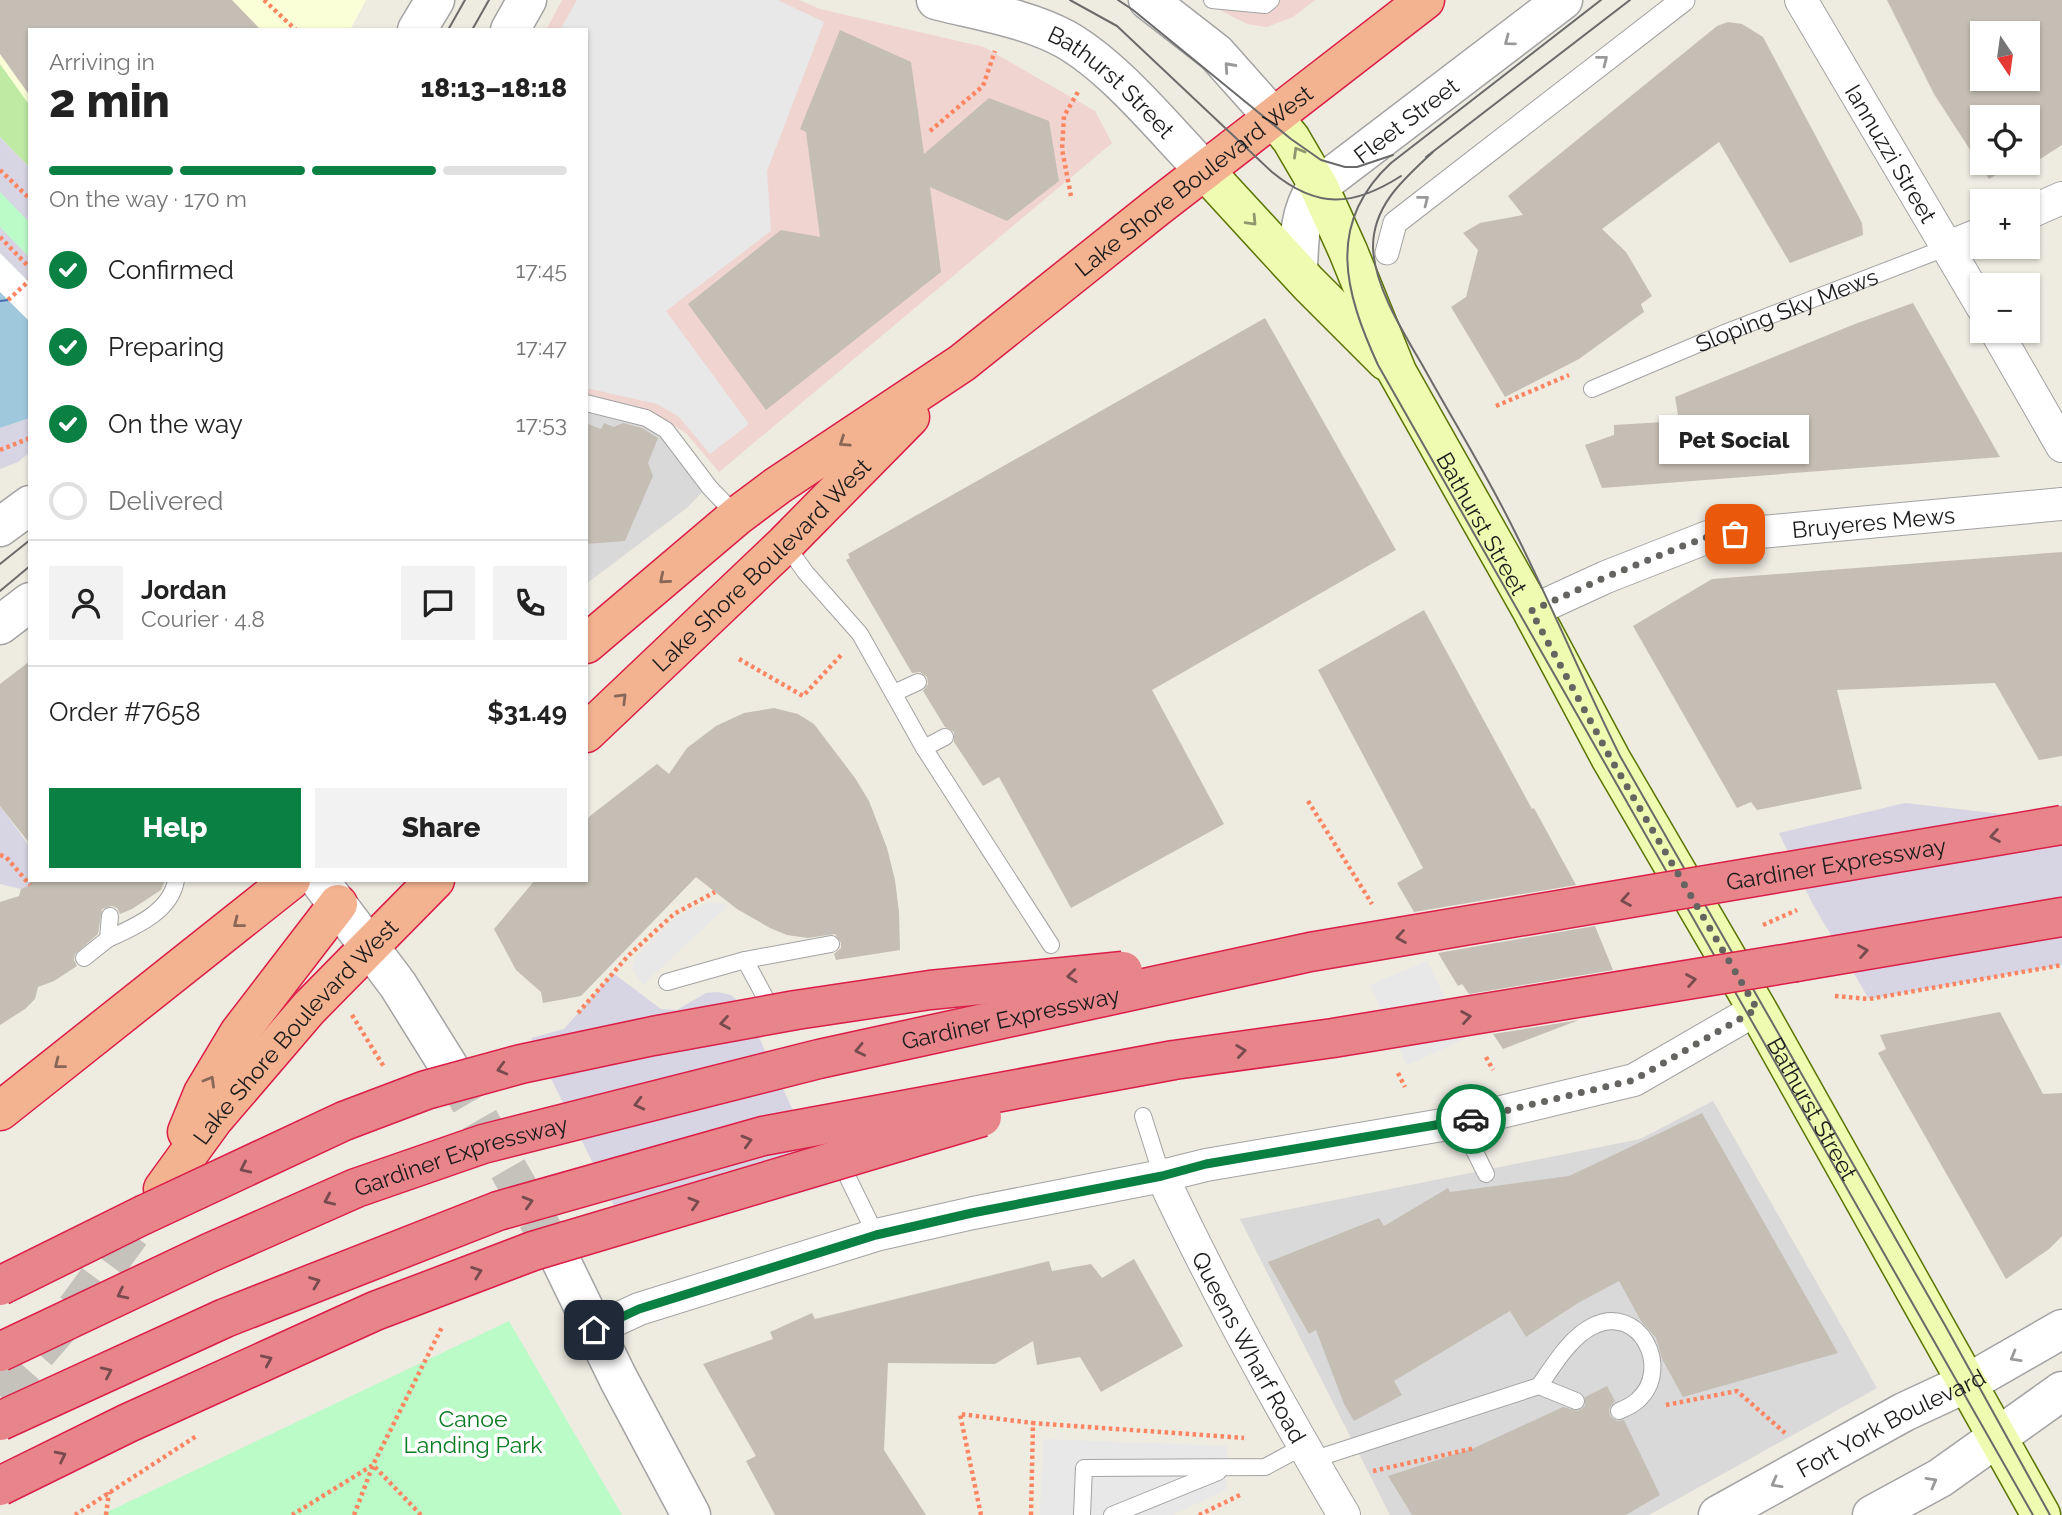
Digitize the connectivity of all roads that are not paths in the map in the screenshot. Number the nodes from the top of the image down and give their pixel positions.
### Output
1 (435, 0) edge
2 (527, 0) edge
3 (936, 0) edge
4 (1148, 0) edge
5 (1212, 0) edge
6 (1270, 0) edge
7 (1563, 0) edge
8 (1683, 0) edge
9 (1801, 0) edge
10 (1417, 2) edge
11 (419, 28) edge
12 (511, 28) edge
13 (1274, 118) junction
14 (1206, 172) junction
15 (1319, 187) junction
16 (2062, 198) edge
17 (2040, 208) edge
18 (1970, 238) edge
19 (1948, 247) junction
20 (1387, 253) dead end
21 (1298, 270) junction
22 (1970, 285) edge
23 (2003, 343) edge
24 (962, 363) junction
25 (1397, 372) junction
26 (1592, 388) road end
27 (588, 404) edge
28 (2062, 446) edge
29 (2062, 504) edge
30 (737, 516) junction
31 (785, 544) junction
32 (28, 604) edge
33 (1531, 611) junction
34 (0, 625) edge
35 (588, 642) edge
36 (918, 682) dead end
37 (894, 693) junction
38 (588, 731) edge
39 (949, 734) dead end
40 (925, 748) junction
41 (2062, 825) edge
42 (175, 882) edge
43 (288, 882) edge
44 (433, 882) edge
45 (329, 892) edge
46 (110, 916) dead end
47 (2062, 918) edge
48 (108, 939) junction
49 (831, 944) dead end
50 (1051, 945) dead end
51 (370, 948) junction
52 (1310, 952) junction
53 (84, 958) dead end
54 (746, 960) junction
55 (667, 982) dead end
56 (766, 999) dead end
57 (1757, 1009) junction
58 (1174, 1060) junction
59 (451, 1070) tunnel mouth
60 (0, 1111) edge
61 (1143, 1116) dead end
62 (1460, 1122) junction
63 (1486, 1174) dead end
64 (1162, 1176) junction
65 (848, 1178) dead end
66 (876, 1235) junction
67 (560, 1259) tunnel mouth
68 (0, 1286) edge
69 (2062, 1329) edge
70 (594, 1330) junction
71 (0, 1352) edge
72 (1966, 1384) junction
73 (1539, 1386) junction
74 (2062, 1391) edge
75 (1576, 1401) dead end
76 (1619, 1411) dead end
77 (0, 1421) edge
78 (1997, 1438) junction
79 (1308, 1453) junction
80 (1227, 1469) junction
81 (0, 1486) edge
82 (691, 1515) edge
83 (1082, 1515) edge
84 (1112, 1515) edge
85 (1344, 1515) edge
86 (1718, 1515) edge
87 (1872, 1515) edge
88 (2041, 1515) edge

1 - 11 street
2 - 12 street
3 - 14 street, Bathurst Street
13 -> 4 street, Bathurst Street
5 - 6 lane
7 -> 15 street, Fleet Street
20 -> 8 street
9 - 19 street, Iannuzzi Street
10 - 13 highway, Lake Shore Boulevard West
13 - 14 highway, Lake Shore Boulevard West
15 -> 13 main road, Bathurst Street
14 -> 21 main road, Bathurst Street
14 - 24 highway, Lake Shore Boulevard West
15 - 21 street, Fleet Street
15 - 25 main road, Bathurst Street
16 - 17 street
18 - 19 street, Sloping Sky Mews
19 - 22 street, Iannuzzi Street
19 - 26 lane, Sloping Sky Mews
21 - 25 main road, Bathurst Street
23 - 28 street
24 -> 30 highway, Lake Shore Boulevard West
24 - 31 highway, Lake Shore Boulevard West
25 - 33 main road, Bathurst Street
27 - 30 lane
29 - 33 street, Bruyeres Mews
30 -> 35 highway, Lake Shore Boulevard West
31 - 37 lane
38 -> 31 highway, Lake Shore Boulevard West
32 - 34 street
33 - 57 main road, Bathurst Street
36 - 37 lane
37 - 40 lane
39 - 40 lane
40 - 50 lane
41 -> 52 highway, Gardiner Expressway, bridge
42 - 48 lane
43 -> 60 highway
44 - 51 highway, Lake Shore Boulevard West
45 - 51 street
51 -> 45 highway, Lake Shore Boulevard West
46 - 48 lane
58 -> 47 highway, bridge
48 - 53 lane
49 - 54 lane
51 - 59 street
52 -> 68 highway, bridge
52 -> 71 highway, Gardiner Expressway, bridge
54 - 55 lane
54 - 56 lane
57 - 62 street
57 - 72 main road, Bathurst Street
77 -> 58 highway, bridge
81 -> 58 highway, bridge
61 - 64 lane
62 - 63 lane
62 - 64 street
64 - 66 street
64 - 79 street, Queens Wharf Road
65 - 66 lane
66 - 70 street
67 - 70 street
69 -> 72 street, Fort York Boulevard
70 - 82 street
72 - 78 main road, Bathurst Street
72 -> 86 street, Fort York Boulevard
73 - 75 lane
73 - 76 lane
73 - 79 lane
74 - 78 street
87 -> 78 street
78 - 88 main road, Bathurst Street
79 - 80 lane
79 - 85 street, Queens Wharf Road
80 - 83 lane
80 - 84 lane

